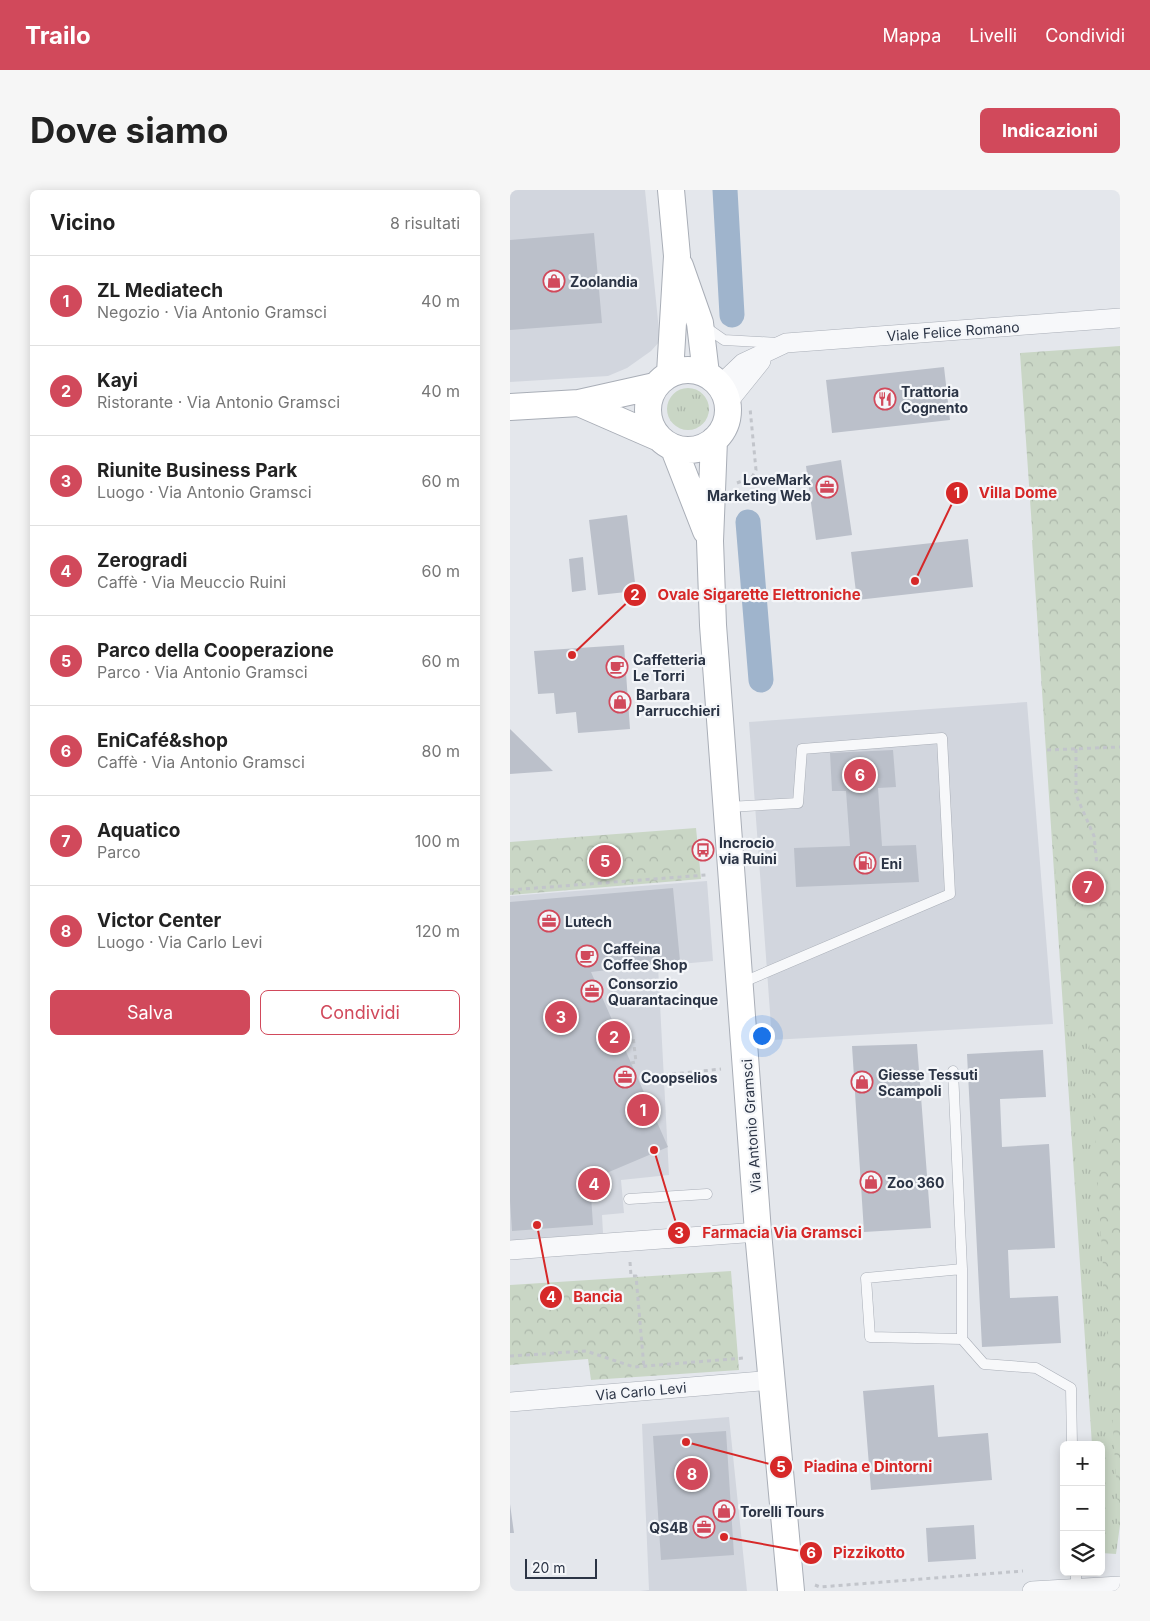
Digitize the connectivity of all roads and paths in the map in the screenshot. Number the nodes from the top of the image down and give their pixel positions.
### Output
1 (671, 190) edge
2 (677, 256) junction
3 (1120, 318) edge
4 (700, 323) junction
5 (786, 343) junction
6 (662, 380) junction
7 (726, 392) junction
8 (579, 403) junction
9 (510, 407) edge
10 (714, 440) junction
11 (666, 443) junction
12 (713, 487) junction
13 (710, 541) junction
14 (1120, 747) edge
15 (1076, 749) junction
16 (1047, 750) dead end
17 (727, 808) junction
18 (1097, 865) dead end
19 (712, 875) dead end
20 (510, 890) edge
21 (740, 984) junction
22 (633, 1036) dead end
23 (631, 1063) dead end
24 (726, 1068) dead end
25 (953, 1071) dead end
26 (664, 1075) dead end
27 (707, 1194) dead end
28 (629, 1199) dead end
29 (758, 1232) junction
30 (628, 1242) junction
31 (510, 1250) edge
32 (962, 1269) junction
33 (962, 1338) junction
34 (510, 1356) edge
35 (644, 1366) junction
36 (771, 1368) junction
37 (646, 1391) junction
38 (510, 1402) edge
39 (1072, 1441) edge
40 (1025, 1571) dead end
41 (790, 1580) edge
42 (1076, 1580) edge
43 (1120, 1586) edge
44 (1032, 1591) edge

1 - 2 street, Via Antonio Gramsci
2 - 4 street, Via Antonio Gramsci
2 - 6 street, Via Antonio Gramsci
3 - 5 street, Viale Felice Romano
4 - 5 lane
4 - 7 street, Via Antonio Gramsci
5 - 7 street
6 - 7 street
6 - 8 street
6 - 11 street, Via Antonio Gramsci
7 - 10 street, Via Antonio Gramsci
7 - 12 path
8 - 9 street
8 - 11 street
10 - 11 street
10 - 12 street, Via Antonio Gramsci
11 - 13 street, Via Antonio Gramsci
12 - 13 street, Via Antonio Gramsci
13 - 17 street, Via Antonio Gramsci
14 - 15 path
15 - 16 path
15 - 18 path
17 - 21 street, Via Antonio Gramsci
17 - 21 lane
19 - 20 path
21 - 29 street, Via Antonio Gramsci
22 - 23 path
24 - 26 path
25 - 32 lane
27 - 28 lane
29 - 30 street
29 - 36 street, Via Antonio Gramsci
30 - 31 street
30 - 35 path
32 - 33 lane
32 - 33 lane
33 - 39 lane
34 - 35 path
35 - 36 path
35 - 37 path
36 - 37 street, Via Carlo Levi
36 - 41 street, Via Antonio Gramsci
37 - 38 street, Via Carlo Levi
40 - 41 path
42 - 43 street
42 - 44 street

